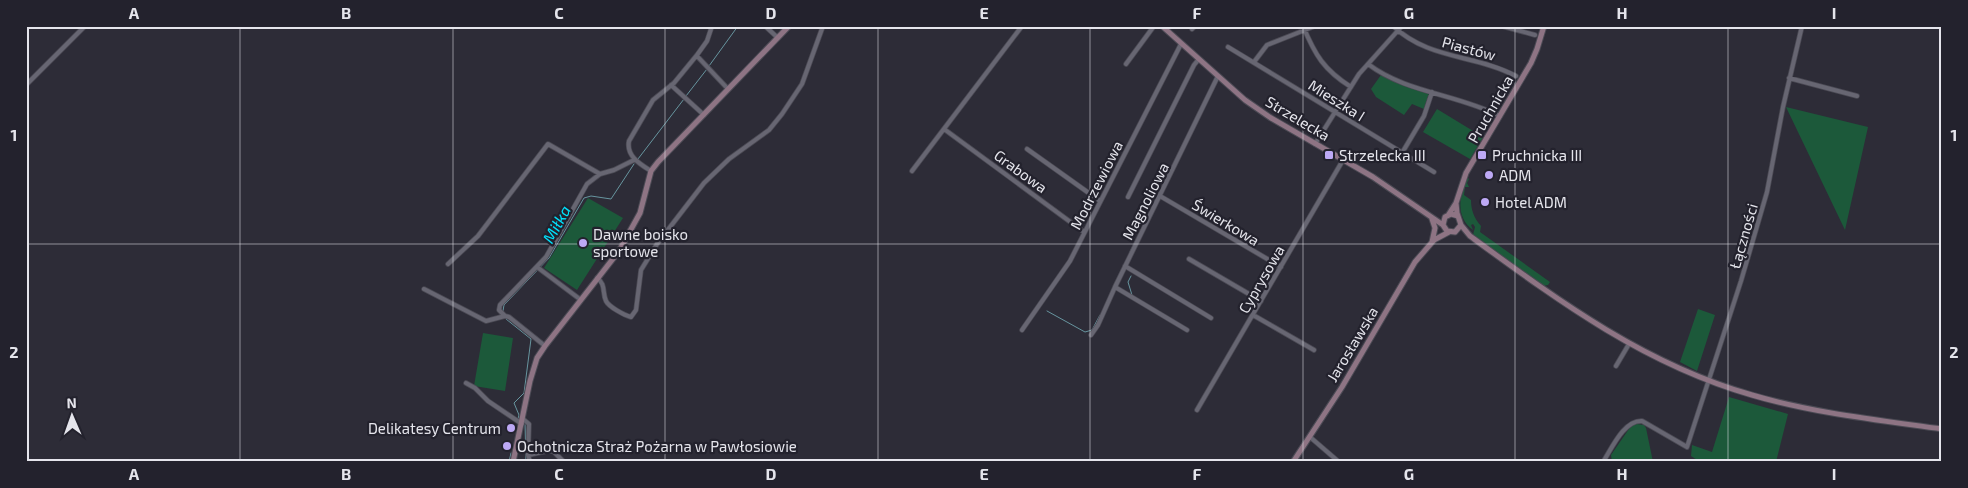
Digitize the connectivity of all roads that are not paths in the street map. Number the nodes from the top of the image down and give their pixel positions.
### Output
1 (85, 26) edge
2 (712, 26) edge
3 (765, 26) edge
4 (789, 26) edge
5 (824, 26) edge
6 (1022, 26) edge
7 (1154, 26) edge
8 (1162, 26) edge
9 (1314, 26) edge
10 (1393, 26) edge
11 (1402, 26) edge
12 (1502, 26) edge
13 (1544, 26) edge
14 (1802, 26) edge
15 (1304, 28) edge
16 (1398, 31) junction
17 (1535, 35) dead end
18 (778, 38) junction
19 (1181, 44) junction
20 (1228, 47) dead end
21 (697, 56) junction
22 (1199, 59) junction
23 (1254, 62) junction
24 (1126, 64) dead end
25 (1368, 64) junction
26 (1218, 76) junction
27 (1516, 76) dead end
28 (1789, 78) junction
29 (26, 85) edge
30 (671, 85) junction
31 (1351, 87) junction
32 (728, 88) junction
33 (1432, 92) junction
34 (1857, 96) dead end
35 (1335, 112) junction
36 (704, 115) junction
37 (1500, 116) junction
38 (944, 129) junction
39 (1315, 144) junction
40 (1027, 149) dead end
41 (1402, 153) junction
42 (634, 160) junction
43 (1344, 160) junction
44 (912, 171) dead end
45 (651, 172) junction
46 (1434, 172) dead end
47 (600, 174) junction
48 (1160, 196) junction
49 (1128, 197) dead end
50 (1100, 201) junction
51 (1456, 203) junction
52 (1431, 216) junction
53 (1447, 216) junction
54 (1458, 216) junction
55 (1461, 225) junction
56 (1443, 226) junction
57 (1084, 232) junction
58 (1452, 232) junction
59 (1470, 236) junction
60 (1433, 241) junction
61 (1190, 259) dead end
62 (448, 264) dead end
63 (1124, 266) junction
64 (1281, 267) junction
65 (538, 268) junction
66 (597, 278) junction
67 (1115, 287) junction
68 (424, 290) dead end
69 (580, 300) junction
70 (1261, 301) junction
71 (1253, 315) junction
72 (505, 316) junction
73 (1211, 318) dead end
74 (1022, 330) dead end
75 (1187, 330) dead end
76 (1091, 335) dead end
77 (1629, 344) junction
78 (545, 346) junction
79 (1314, 350) dead end
80 (1616, 366) dead end
81 (1709, 381) junction
82 (466, 383) dead end
83 (1197, 410) dead end
84 (522, 421) junction
85 (1942, 429) edge
86 (1310, 437) junction
87 (528, 454) junction
88 (513, 462) edge
89 (530, 462) edge
90 (564, 462) edge
91 (1293, 462) edge
92 (1339, 462) edge
93 (1603, 462) edge

1 - 29 street
2 - 21 street
3 - 18 street
4 - 18 main road
5 - 66 street
6 - 38 street
7 - 24 street
8 - 19 main road, Strzelecka
9 - 15 street
10 - 16 street, Piastów
11 - 16 street
12 - 17 street
13 - 37 main road, Pruchnicka
14 - 28 street, Łączności
15 - 23 street
15 - 31 street
16 - 25 street
16 - 27 street, Piastów
18 - 32 main road
19 - 22 main road, Strzelecka
19 - 50 street, Modrzewiowa
20 - 23 street, Mieszka I
21 - 30 street
21 - 32 street
22 - 26 main road, Strzelecka
22 - 49 street
23 - 35 street, Mieszka I
25 - 31 street
25 - 33 street
26 - 39 main road, Strzelecka
26 - 48 street, Magnoliowa
28 - 34 street
28 - 81 street, Łączności
30 - 36 street
30 - 42 street
31 - 35 street
32 - 36 main road
33 - 37 street
33 - 41 street
35 - 39 street
35 - 41 street, Mieszka I
36 - 45 main road
37 - 51 main road, Pruchnicka
38 - 44 street
38 - 57 street, Grabowa
39 - 43 main road, Strzelecka
40 - 50 street
41 - 46 street, Mieszka I
42 - 45 street
42 - 47 street
43 - 52 main road, Strzelecka
43 - 64 street, Cyprysowa
45 - 66 main road
47 - 62 street
47 - 65 street
48 - 63 street, Magnoliowa
48 - 64 street, Świerkowa
50 - 57 street, Modrzewiowa
51 - 53 main road, Pruchnicka
51 - 54 main road, Pruchnicka
52 - 53 main road
52 - 56 main road, Strzelecka
52 - 60 main road
53 - 54 main road
53 - 56 main road
54 - 55 main road
55 - 58 main road
55 - 59 main road
56 - 58 main road
56 - 60 main road, Jarosławska
57 - 74 street, Modrzewiowa
58 - 59 main road
58 - 60 main road, Jarosławska
59 - 77 main road
60 - 86 main road, Jarosławska
61 - 70 street
63 - 67 street, Magnoliowa
63 - 73 street
64 - 70 street, Cyprysowa
65 - 69 street
65 - 72 street
66 - 69 main road
67 - 75 street
67 - 76 street, Magnoliowa
68 - 72 street
69 - 78 main road
70 - 71 street, Cyprysowa
71 - 79 street
71 - 83 street, Cyprysowa
72 - 78 street
77 - 80 street
77 - 81 main road
78 - 84 main road
81 - 85 main road
81 - 93 street, Łączności
82 - 84 street
84 - 87 street
84 - 88 main road
86 - 91 main road, Jarosławska
86 - 92 street
87 - 89 street
87 - 90 street

